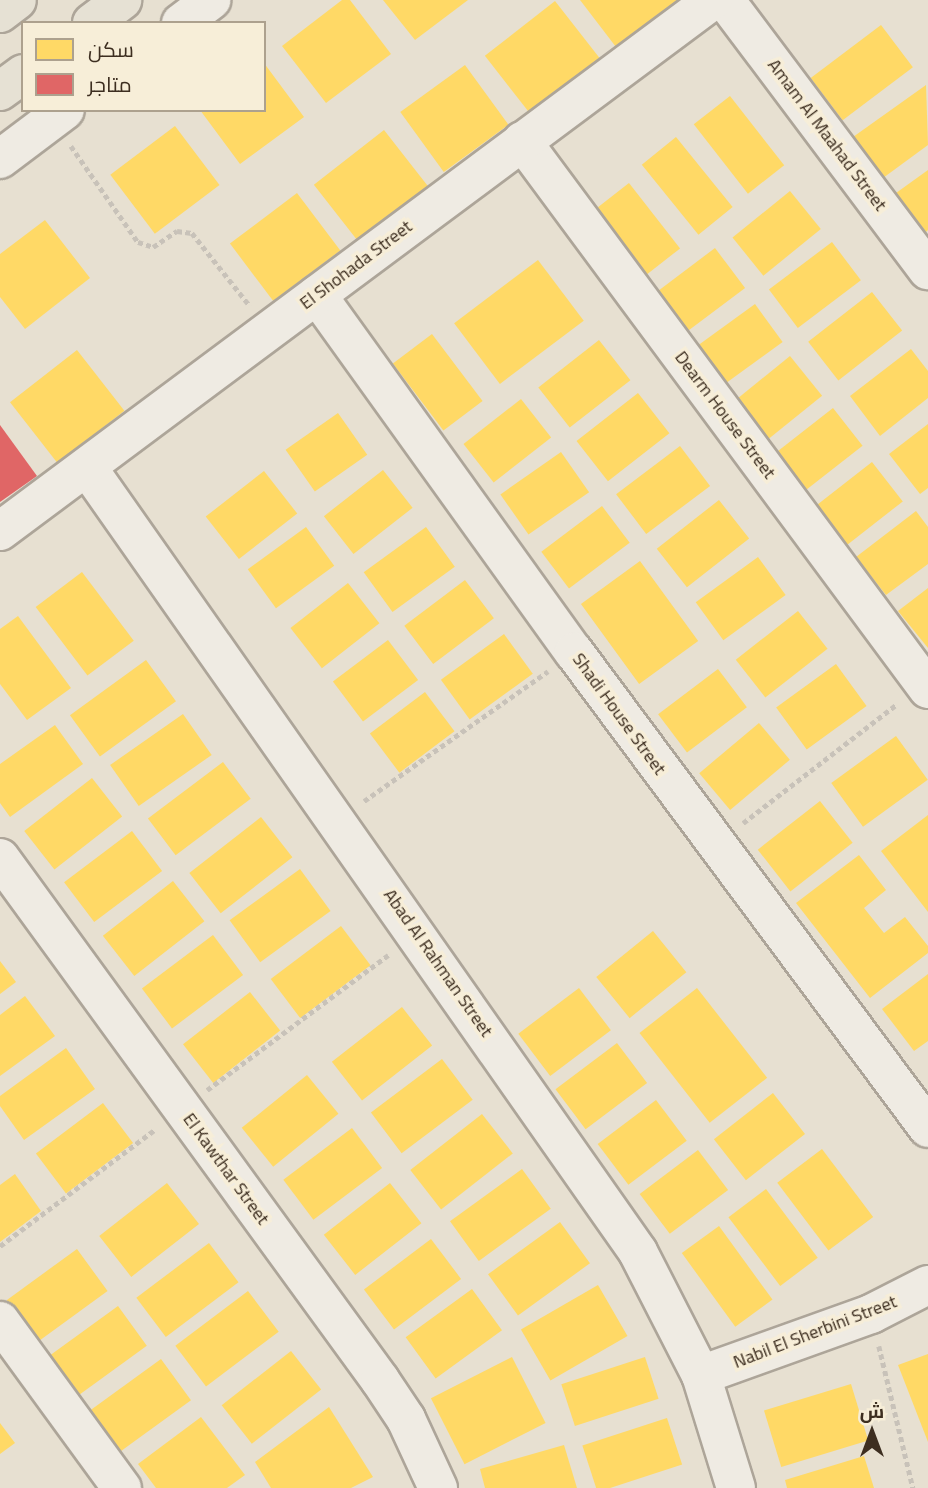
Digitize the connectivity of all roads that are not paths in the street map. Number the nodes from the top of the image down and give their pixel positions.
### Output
1 (17, 0) edge
2 (122, 0) edge
3 (211, 0) edge
4 (713, 0) edge
5 (725, 0) edge
6 (0, 13) edge
7 (95, 21) edge
8 (184, 21) edge
9 (21, 75) edge
10 (0, 91) edge
11 (59, 115) edge
12 (522, 142) junction
13 (0, 159) edge
14 (928, 270) edge
15 (317, 295) junction
16 (87, 467) junction
17 (0, 531) edge
18 (926, 686) edge
19 (0, 858) edge
20 (928, 1128) edge
21 (928, 1285) edge
22 (0, 1321) edge
23 (701, 1375) junction
24 (122, 1488) edge
25 (438, 1488) edge
26 (736, 1488) edge

1 - 6 main road
2 - 7 main road
3 - 8 street
4 - 12 street, El Shohada Street
5 - 14 street, Amam Al Maahad Street
9 - 10 main road
11 - 13 street
12 - 15 street, El Shohada Street
12 - 18 street, Dearm House Street
15 - 16 street, El Shohada Street
15 - 20 street, Shadi House Street
16 - 17 street, El Shohada Street
16 - 23 street, Abad Al Rahman Street
19 - 25 street, El Kawthar Street
21 - 23 street, Nabil El Sherbini Street
22 - 24 street
23 - 26 street, Abad Al Rahman Street

